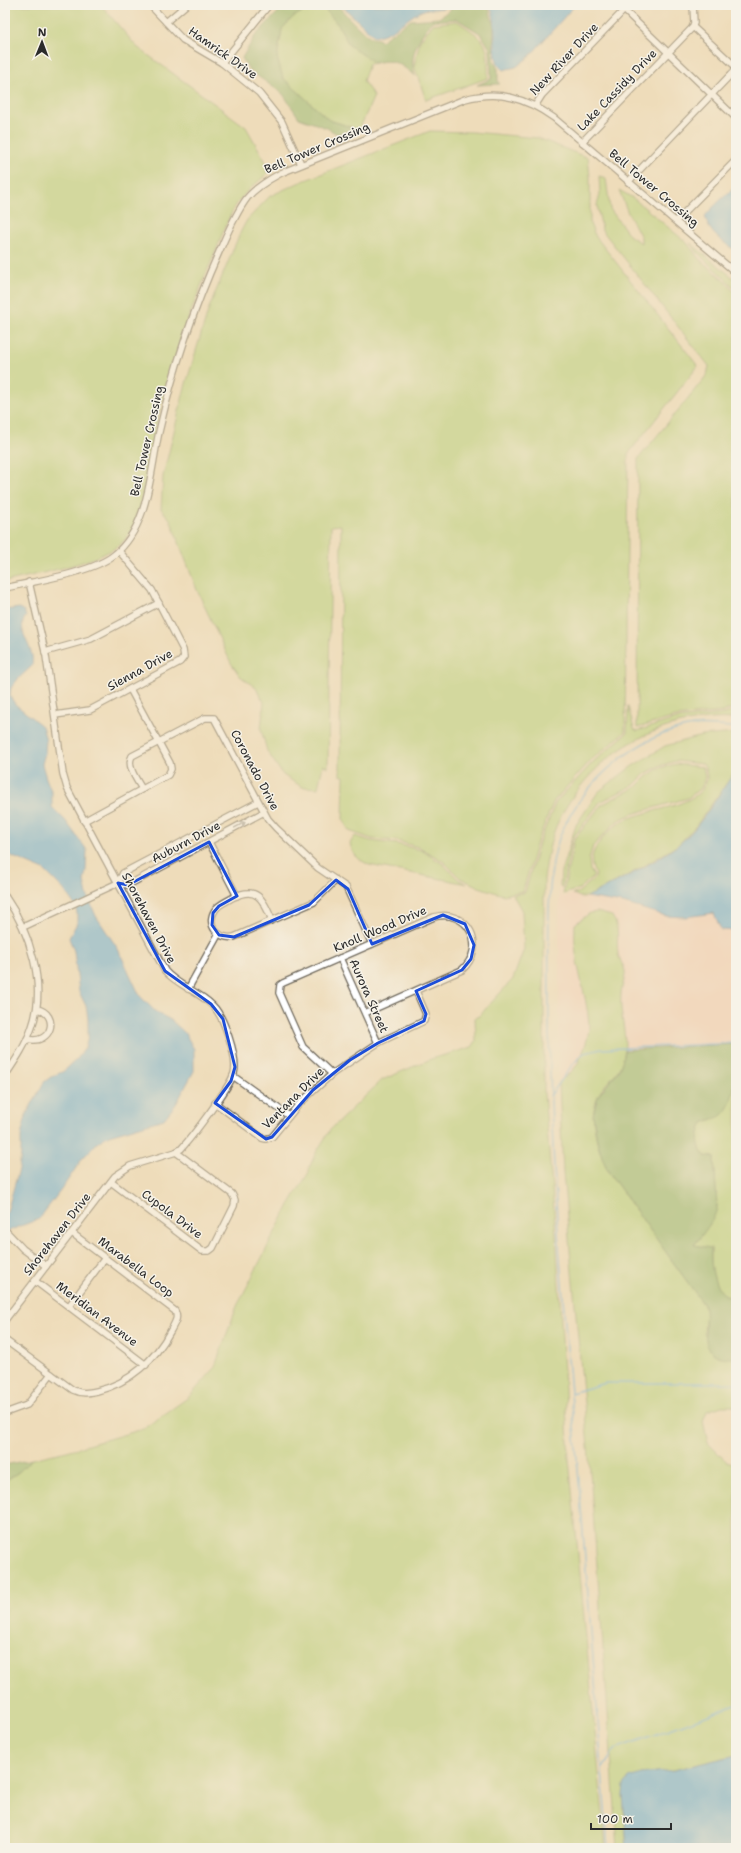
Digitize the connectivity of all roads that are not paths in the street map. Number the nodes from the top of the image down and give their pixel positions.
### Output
1 (150, 5) edge
2 (186, 5) edge
3 (269, 5) edge
4 (629, 5) edge
5 (693, 5) edge
6 (625, 11) junction
7 (166, 22) junction
8 (693, 27) junction
9 (668, 52) junction
10 (222, 63) junction
11 (736, 68) edge
12 (711, 95) junction
13 (535, 106) junction
14 (736, 118) edge
15 (582, 142) junction
16 (736, 160) edge
17 (301, 164) junction
18 (628, 182) junction
19 (676, 221) junction
20 (736, 273) edge
21 (119, 551) junction
22 (29, 582) junction
23 (5, 588) edge
24 (158, 603) junction
25 (44, 652) junction
26 (130, 689) junction
27 (54, 715) junction
28 (158, 742) junction
29 (142, 789) junction
30 (258, 802) junction
31 (264, 812) junction
32 (84, 821) junction
33 (209, 842) junction
34 (336, 880) junction
35 (118, 883) junction
36 (5, 896) edge
37 (237, 896) junction
38 (272, 920) junction
39 (23, 927) junction
40 (218, 935) junction
41 (372, 944) junction
42 (340, 958) junction
43 (188, 989) junction
44 (416, 991) junction
45 (37, 1009) junction
46 (365, 1013) junction
47 (27, 1039) junction
48 (378, 1043) junction
49 (332, 1074) junction
50 (5, 1076) edge
51 (234, 1076) junction
52 (215, 1103) junction
53 (289, 1116) junction
54 (176, 1152) junction
55 (110, 1182) junction
56 (5, 1230) edge
57 (72, 1233) junction
58 (105, 1258) junction
59 (46, 1266) junction
60 (35, 1280) junction
61 (69, 1306) junction
62 (5, 1320) edge
63 (5, 1340) edge
64 (146, 1365) junction
65 (51, 1374) junction
66 (5, 1412) edge

1 - 7 street, Hamrick Drive
2 - 7 street
3 - 10 street
4 - 6 street, New River Drive
5 - 8 street
6 - 9 street
6 - 13 street, New River Drive
7 - 10 street, Hamrick Drive
8 - 9 street, Lake Cassidy Drive
8 - 11 street
9 - 12 street
9 - 15 street, Lake Cassidy Drive
10 - 17 street, Hamrick Drive
11 - 12 street
12 - 14 street
12 - 18 street
13 - 15 street, Bell Tower Crossing
13 - 17 street, Bell Tower Crossing
15 - 18 street, Bell Tower Crossing
16 - 19 street
17 - 21 street, Bell Tower Crossing
18 - 19 street, Bell Tower Crossing
19 - 20 street, Bell Tower Crossing
21 - 22 street, Bell Tower Crossing
21 - 24 street, Sienna Drive
22 - 23 street, Bell Tower Crossing
22 - 25 street, Shorehaven Drive
24 - 25 street
24 - 26 street, Sienna Drive
25 - 27 street, Shorehaven Drive
26 - 27 street, Sienna Drive
26 - 28 street
27 - 32 street, Shorehaven Drive
28 - 29 street, Coronado Drive
28 - 29 street
28 - 30 street, Coronado Drive
29 - 32 street
30 - 31 street, Coronado Drive
30 - 35 street, Auburn Drive
33 -> 31 street, Auburn Drive
31 - 34 street, Coronado Drive
32 - 35 street, Shorehaven Drive
33 - 35 street, Auburn Drive
33 - 37 street
34 - 38 street
34 - 41 street, Coronado Drive
35 - 39 street, Auburn Drive
35 - 43 street, Shorehaven Drive
36 - 39 street
37 - 38 street
37 - 40 street
38 - 40 street
39 - 45 street
40 - 43 street
41 - 42 street, Knoll Wood Drive
41 - 44 street, Knoll Wood Drive
42 - 46 street, Aurora Street
42 - 49 street, Knoll Wood Drive
43 - 51 street, Shorehaven Drive
44 - 46 street, Knoll Wood Drive
44 - 48 street, Ventana Drive
45 - 47 street
45 - 47 street
46 - 48 street, Aurora Street
47 - 50 street
48 - 49 street, Ventana Drive
49 - 53 street, Ventana Drive
51 - 52 street, Shorehaven Drive
51 - 53 street
52 - 53 street, Ventana Drive
52 - 54 street, Shorehaven Drive
54 - 55 street, Shorehaven Drive
54 - 55 street, Cupola Drive
55 - 57 street, Shorehaven Drive
56 - 59 street
57 - 58 street, Marabella Loop
57 - 59 street, Shorehaven Drive
58 - 61 street
58 - 64 street, Marabella Loop
59 - 60 street, Shorehaven Drive
60 - 61 street, Meridian Avenue
60 - 62 street, Shorehaven Drive
61 - 64 street, Meridian Avenue
63 - 65 street, Marabella Loop
64 - 65 street, Marabella Loop
65 - 66 street

